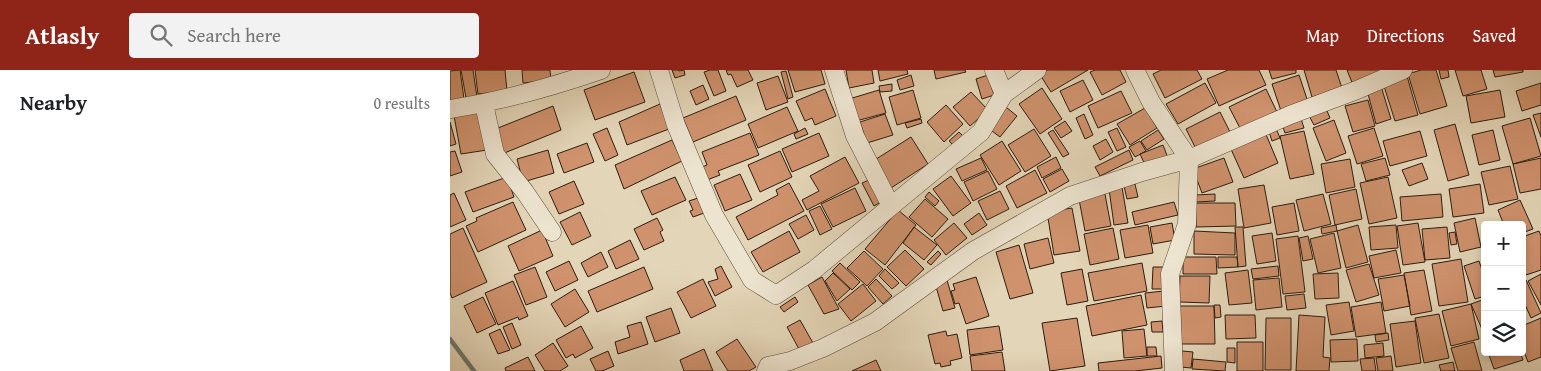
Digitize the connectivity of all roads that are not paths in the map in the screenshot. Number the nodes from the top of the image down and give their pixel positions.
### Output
1 (601, 70) edge
2 (659, 70) edge
3 (834, 70) edge
4 (994, 70) edge
5 (1037, 70) edge
6 (1135, 70) edge
7 (1403, 70) edge
8 (1004, 94) junction
9 (484, 104) junction
10 (450, 109) edge
11 (1189, 159) junction
12 (891, 206) junction
13 (552, 232) dead end
14 (766, 371) edge
15 (1174, 371) edge

1 - 9 street
2 - 12 street
3 - 12 street
4 - 8 street
5 - 8 street
6 - 11 street
7 - 11 street
8 - 12 street
9 - 10 street
9 - 13 street
11 - 14 street
11 - 15 street

